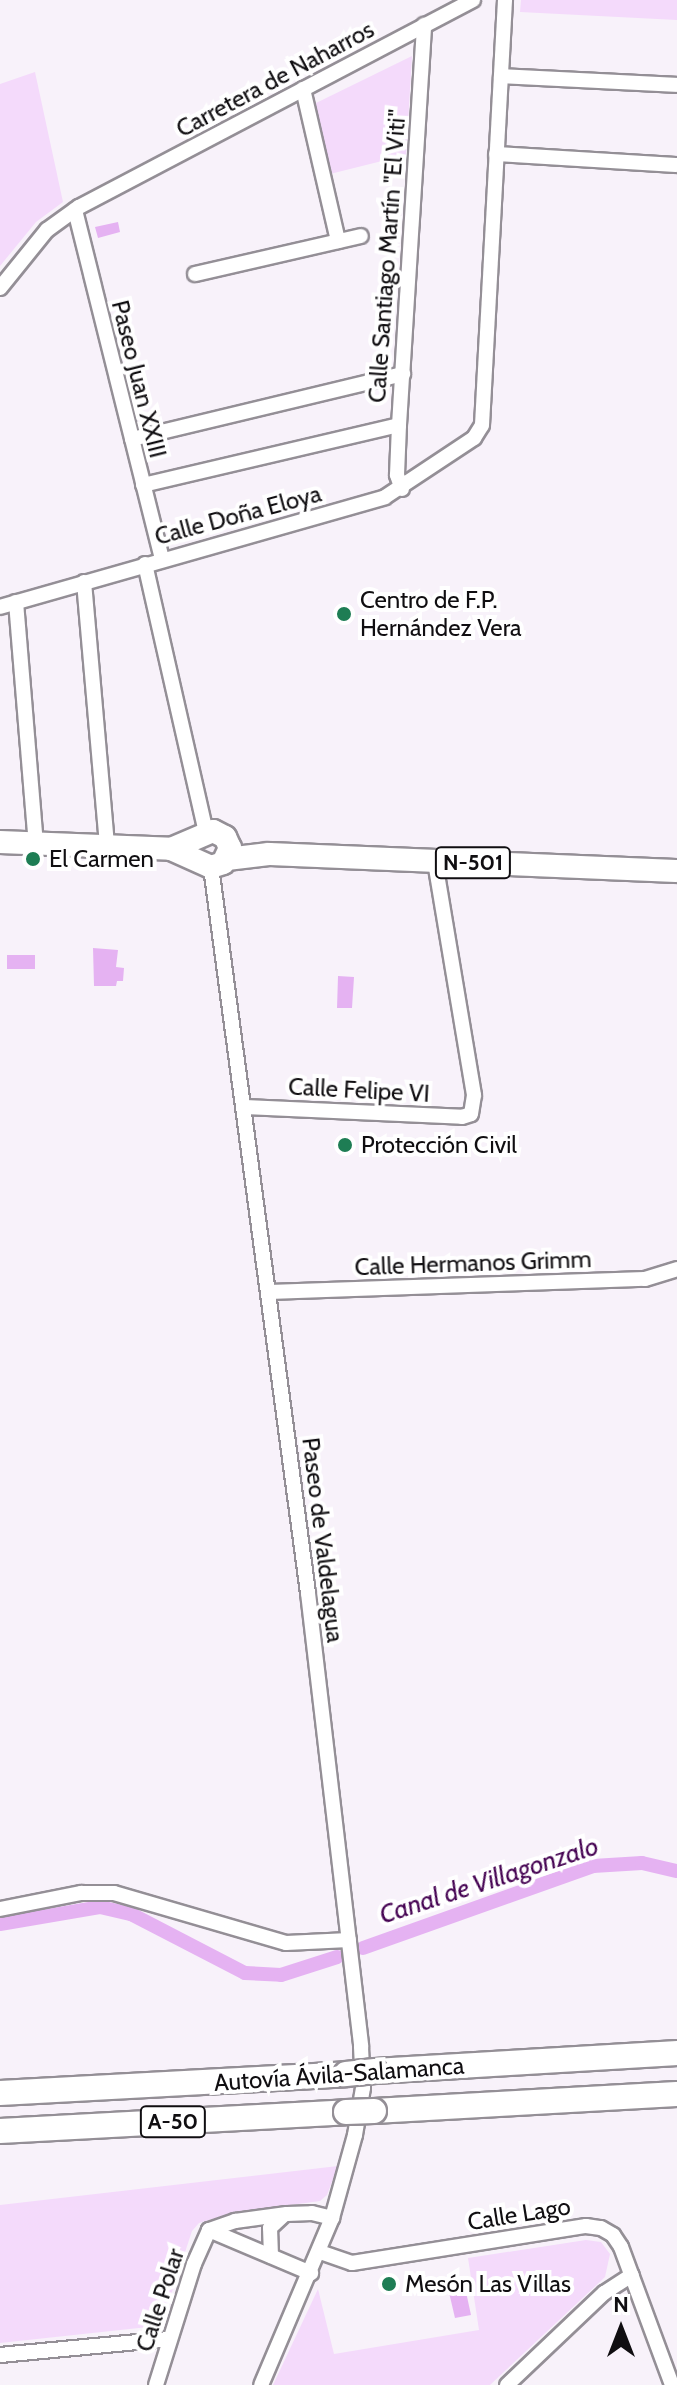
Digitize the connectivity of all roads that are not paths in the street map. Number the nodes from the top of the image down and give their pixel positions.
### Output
1 (473, 0) edge
2 (505, 0) edge
3 (424, 25) junction
4 (501, 76) junction
5 (677, 85) edge
6 (303, 89) junction
7 (496, 154) junction
8 (677, 165) edge
9 (75, 210) junction
10 (361, 236) dead end
11 (338, 241) junction
12 (195, 274) dead end
13 (0, 288) edge
14 (403, 374) junction
15 (399, 425) junction
16 (132, 439) junction
17 (143, 485) junction
18 (402, 489) junction
19 (162, 559) junction
20 (145, 564) junction
21 (84, 582) junction
22 (16, 602) junction
23 (0, 607) edge
24 (0, 842) edge
25 (36, 844) junction
26 (107, 846) junction
27 (212, 850) junction
28 (435, 861) junction
29 (677, 871) edge
30 (245, 1107) junction
31 (677, 1269) edge
32 (269, 1292) junction
33 (0, 1909) edge
34 (349, 1940) junction
35 (677, 2053) edge
36 (0, 2093) edge
37 (677, 2094) edge
38 (0, 2131) edge
39 (287, 2214) junction
40 (332, 2218) junction
41 (209, 2230) junction
42 (320, 2252) junction
43 (271, 2256) junction
44 (311, 2273) junction
45 (632, 2275) junction
46 (169, 2339) junction
47 (0, 2355) edge
48 (156, 2385) edge
49 (261, 2385) edge
50 (507, 2385) edge
51 (672, 2385) edge

1 - 3 street, Carretera de Naharros
2 - 4 street
3 - 6 street, Carretera de Naharros
3 - 14 street, Calle Santiago Martín "El Viti"
4 - 5 street
4 - 7 street
6 - 9 street, Carretera de Naharros
6 - 11 street
7 - 8 street
7 - 18 street, Calle Doña Eloya
9 - 13 street, Carretera de Naharros
9 - 16 street, Paseo Juan XXIII
10 - 11 street
11 - 12 street
14 - 15 street, Calle Santiago Martín "El Viti"
14 - 16 street
15 - 17 street
15 - 18 street, Calle Santiago Martín "El Viti"
16 - 17 street, Paseo Juan XXIII
17 - 19 street, Paseo Juan XXIII
18 - 19 street, Calle Doña Eloya
19 - 20 street, Calle Doña Eloya
20 - 21 street, Calle Doña Eloya
20 - 27 street
21 - 22 street, Calle Doña Eloya
21 - 26 street
22 - 23 street, Calle Doña Eloya
22 - 25 street
24 - 25 highway
25 - 26 highway
26 - 27 highway
27 - 28 highway, N-501
27 - 30 street, Paseo de Valdelagua
28 - 29 highway, N-501
28 - 30 street, Calle Felipe VI
30 - 32 street, Paseo de Valdelagua
31 - 32 street, Calle Hermanos Grimm
32 - 34 street, Paseo de Valdelagua
33 - 34 street
34 - 40 street, Paseo de Valdelagua
35 - 36 highway, Autovía Ávila-Salamanca / A-50, bridge
37 - 38 highway, Autovía Ávila-Salamanca / A-50, bridge
39 - 40 street, Calle Polar
39 - 41 street, Calle Polar
39 - 43 street
40 - 42 street, Paseo de Valdelagua
41 - 43 street, Calle Polar
41 - 46 street, Calle Polar
42 - 44 street, Paseo de Valdelagua
42 - 45 street, Calle Lago
43 - 44 street, Calle Polar
44 - 49 street, Paseo de Valdelagua
45 - 50 street
45 - 51 street, Calle Lago
46 - 47 street
46 - 48 street, Calle Polar

